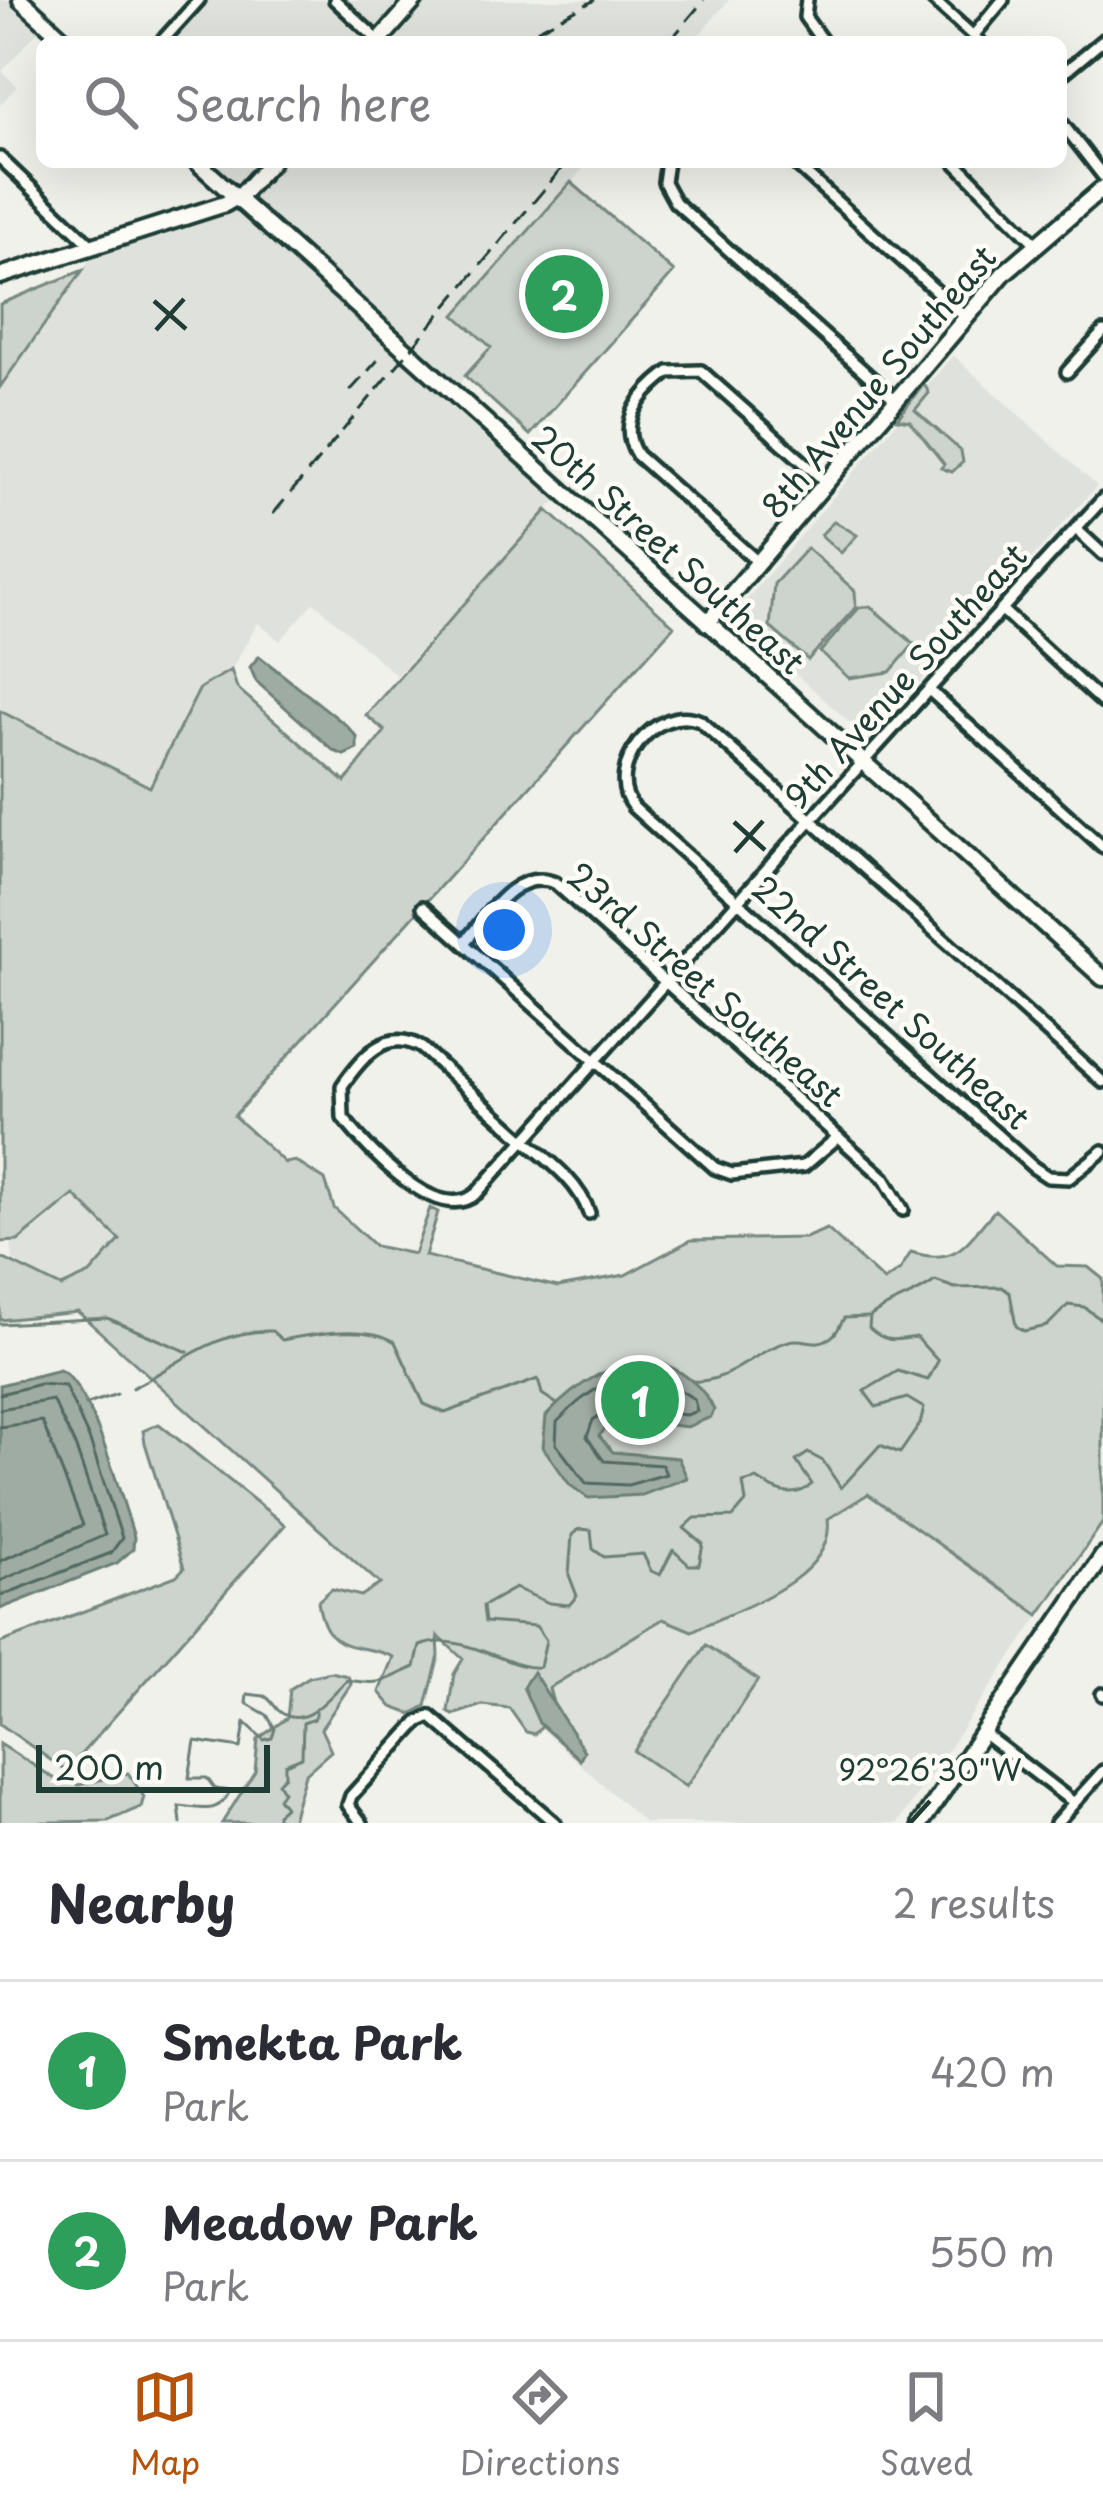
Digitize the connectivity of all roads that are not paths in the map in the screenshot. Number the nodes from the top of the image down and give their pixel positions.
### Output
1 (21, 0) edge
2 (199, 0) edge
3 (335, 0) edge
4 (415, 0) edge
5 (806, 0) edge
6 (933, 0) edge
7 (1003, 0) edge
8 (60, 36) edge
9 (166, 36) edge
10 (373, 36) edge
11 (383, 36) edge
12 (819, 36) edge
13 (973, 36) edge
14 (978, 36) edge
15 (1103, 40) edge
16 (1067, 71) edge
17 (1067, 130) edge
18 (0, 158) edge
19 (203, 168) edge
20 (265, 168) edge
21 (666, 168) edge
22 (801, 168) edge
23 (961, 168) edge
24 (1103, 176) edge
25 (1103, 188) edge
26 (236, 199) junction
27 (1035, 243) junction
28 (93, 247) junction
29 (0, 276) edge
30 (965, 317) junction
31 (1103, 332) edge
32 (1067, 372) dead end
33 (897, 400) junction
34 (828, 484) junction
35 (1103, 499) edge
36 (1076, 529) junction
37 (1103, 554) edge
38 (760, 564) junction
39 (1002, 610) junction
40 (707, 623) junction
41 (928, 690) junction
42 (1103, 703) edge
43 (864, 763) junction
44 (812, 821) junction
45 (1103, 847) edge
46 (737, 902) junction
47 (423, 907) dead end
48 (464, 943) junction
49 (1103, 978) edge
50 (666, 982) junction
51 (595, 1061) junction
52 (1103, 1082) edge
53 (838, 1137) junction
54 (524, 1140) junction
55 (1103, 1151) edge
56 (903, 1210) dead end
57 (589, 1213) dead end
58 (1103, 1556) edge
59 (983, 1732) junction
60 (1103, 1771) edge
61 (1074, 1803) junction
62 (362, 1823) edge
63 (555, 1823) edge
64 (921, 1823) edge
65 (1056, 1823) edge

1 - 8 street
2 - 9 street
3 - 10 street
4 - 11 street
5 - 12 street
6 - 13 street
7 - 14 street
15 - 16 street
17 - 24 street
18 - 28 street
19 - 26 street, 20th Street Southeast
20 - 26 street
21 - 33 street
22 - 30 street
23 - 27 street
25 - 27 street, 8th Avenue Southeast
26 - 28 street
26 - 40 street, 20th Street Southeast
27 - 30 street, 8th Avenue Southeast
28 - 29 street
30 - 33 street, 8th Avenue Southeast
31 - 32 street
33 - 34 street, 8th Avenue Southeast
34 - 38 street, 8th Avenue Southeast
34 - 38 street
35 - 36 street, 9th Avenue Southeast
36 - 37 street
36 - 39 street, 9th Avenue Southeast
38 - 40 street, 8th Avenue Southeast
39 - 41 street, 9th Avenue Southeast
39 - 42 street
40 - 43 street, 20th Street Southeast
41 - 43 street, 9th Avenue Southeast
41 - 45 street
43 - 44 street, 9th Avenue Southeast
43 - 49 street, 20th Street Southeast
44 - 46 street, 9th Avenue Southeast
44 - 46 street, 22nd Street Southeast
44 - 52 street
46 - 50 street, 9th Avenue Southeast
46 - 55 street, 22nd Street Southeast
47 - 48 street
48 - 50 street, 23rd Street Southeast
48 - 51 street
50 - 51 street, 9th Avenue Southeast
50 - 53 street, 23rd Street Southeast
51 - 53 street
51 - 54 street, 9th Avenue Southeast
53 - 56 street, 23rd Street Southeast
54 - 54 street, 9th Avenue Southeast
54 - 57 street
58 - 59 street
59 - 61 street
59 - 64 street
60 - 61 street
61 - 65 street
62 - 63 street

